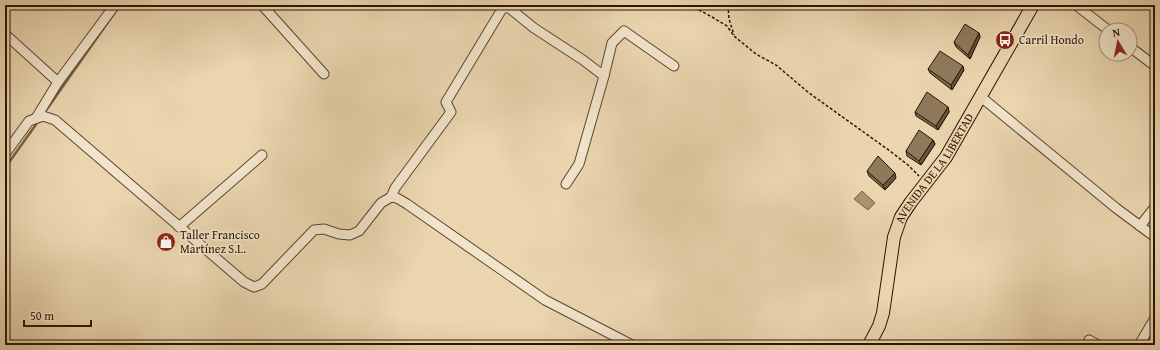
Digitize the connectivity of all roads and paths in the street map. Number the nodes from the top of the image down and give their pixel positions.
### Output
1 (115, 5) edge
2 (262, 5) edge
3 (690, 5) edge
4 (728, 5) edge
5 (1033, 5) edge
6 (1076, 5) edge
7 (1098, 22) edge
8 (5, 34) edge
9 (734, 36) junction
10 (1138, 53) edge
11 (674, 66) dead end
12 (1155, 66) edge
13 (324, 74) dead end
14 (604, 76) junction
15 (58, 82) junction
16 (981, 97) junction
17 (36, 118) junction
18 (5, 154) edge
19 (262, 155) dead end
20 (926, 183) junction
21 (566, 184) dead end
22 (391, 197) junction
23 (1155, 207) edge
24 (1140, 226) junction
25 (179, 227) junction
26 (1155, 237) edge
27 (1155, 318) edge
28 (1089, 340) dead end
29 (632, 345) edge
30 (869, 345) edge
31 (1098, 345) edge
32 (1139, 345) edge

1 - 15 street
2 - 13 street
3 - 9 path
4 - 9 path
5 - 16 main road, AVENIDA DE LA LIBERTAD
6 - 7 street
8 - 15 street
9 - 20 path
10 - 12 street
11 - 14 street
14 - 21 street
14 - 22 street
15 - 17 street
16 - 20 main road, AVENIDA DE LA LIBERTAD
16 - 24 street
17 - 18 street
17 - 25 street
19 - 25 street
20 - 30 main road, AVENIDA DE LA LIBERTAD
22 - 25 street
22 - 29 street
23 - 24 street
24 - 26 street
27 - 32 street
28 - 31 street

